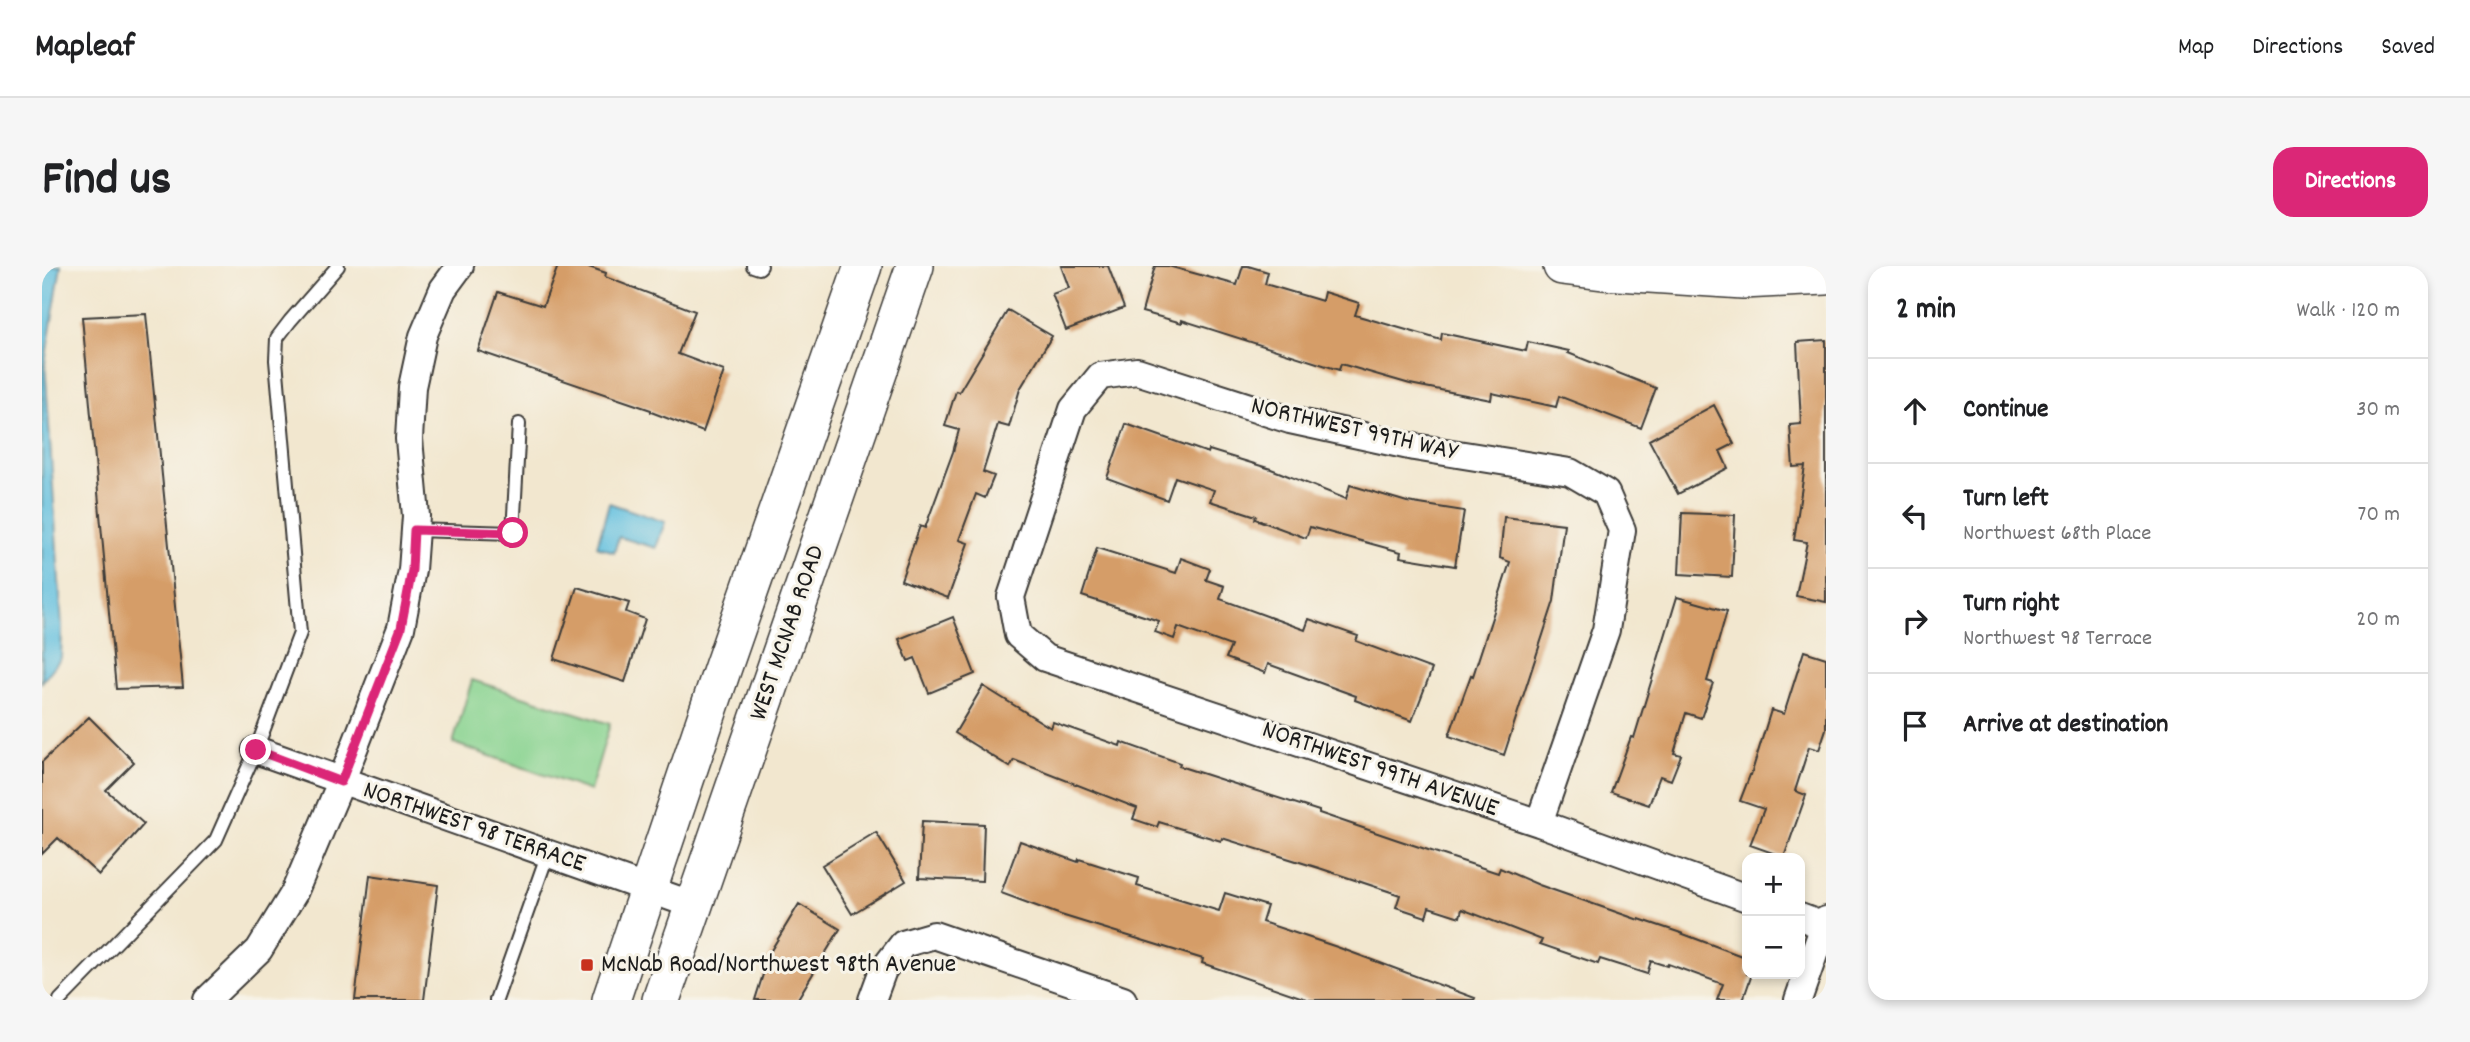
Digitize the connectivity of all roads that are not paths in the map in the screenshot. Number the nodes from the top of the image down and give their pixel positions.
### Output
1 (338, 266) edge
2 (460, 266) edge
3 (752, 266) edge
4 (761, 266) edge
5 (863, 266) edge
6 (915, 266) edge
7 (1562, 266) edge
8 (1826, 276) edge
9 (519, 424) dead end
10 (414, 530) junction
11 (1018, 635) joint
12 (256, 750) junction
13 (341, 782) junction
14 (1539, 823) junction
15 (548, 853) junction
16 (649, 890) junction
17 (1742, 896) edge
18 (693, 905) junction
19 (1816, 921) edge
20 (60, 1000) edge
21 (207, 1000) edge
22 (496, 1000) edge
23 (611, 1000) edge
24 (661, 1000) edge
25 (872, 1000) edge
26 (1123, 1000) edge
27 (1798, 1000) edge

1 - 12 lane
2 - 10 street
3 - 4 lane
5 - 16 main road, WEST MCNAB ROAD
6 - 18 main road, WEST MCNAB ROAD
7 - 8 main road
9 - 10 lane
10 - 13 street
11 - 14 street, NORTHWEST 99TH AVENUE
11 - 14 street, NORTHWEST 99TH WAY
12 - 13 street, NORTHWEST 98 TERRACE
12 - 20 lane
13 - 15 street, NORTHWEST 98 TERRACE
13 - 21 street
14 - 17 street, NORTHWEST 99TH AVENUE
15 - 16 street, NORTHWEST 98 TERRACE
15 - 22 lane
16 - 18 street, NORTHWEST 98 TERRACE
16 - 23 main road, WEST MCNAB ROAD
18 - 24 main road, WEST MCNAB ROAD
19 - 27 street
25 - 26 street

